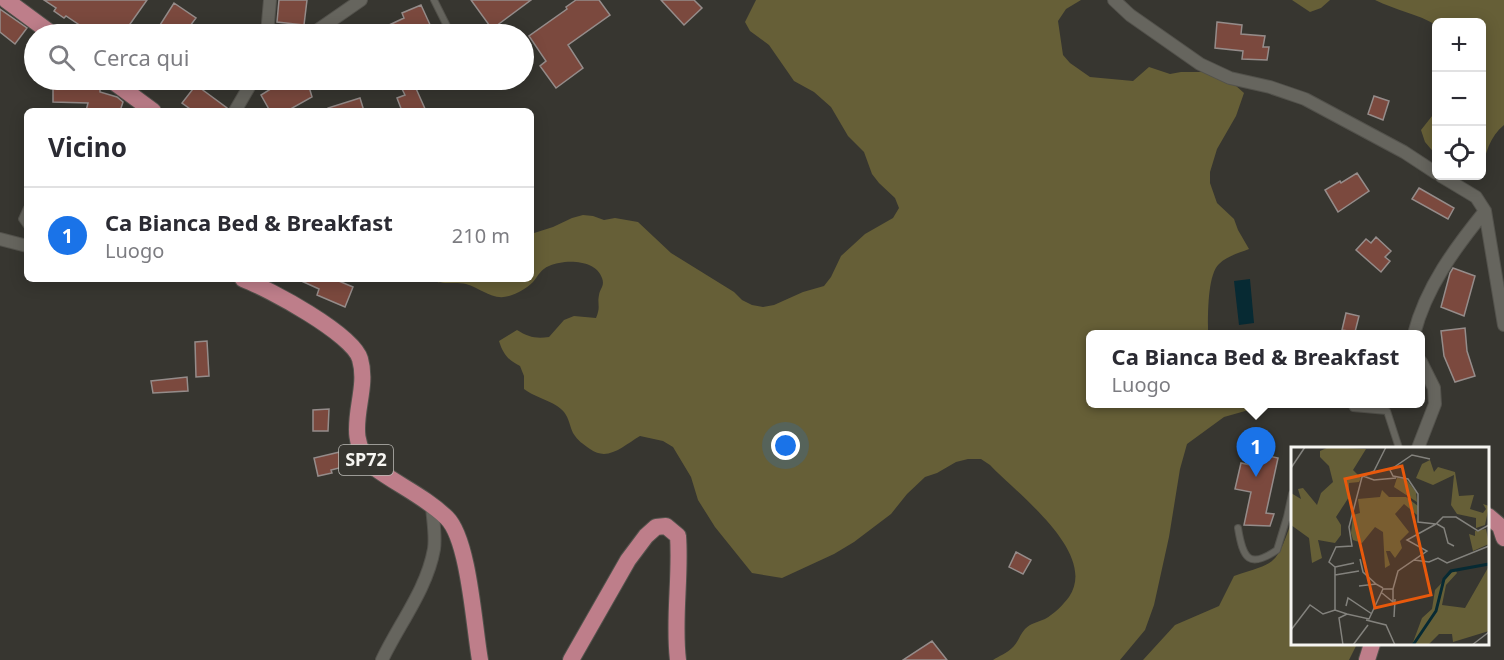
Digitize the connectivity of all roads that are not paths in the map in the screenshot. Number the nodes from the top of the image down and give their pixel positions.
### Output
1 (6, 0) edge
2 (270, 0) edge
3 (361, 0) edge
4 (435, 0) edge
5 (1114, 0) edge
6 (38, 24) edge
7 (268, 24) edge
8 (326, 24) edge
9 (446, 24) edge
10 (124, 90) edge
11 (248, 90) edge
12 (146, 108) edge
13 (238, 108) edge
14 (1432, 170) edge
15 (1448, 180) edge
16 (1485, 211) junction
17 (0, 238) edge
18 (24, 245) edge
19 (250, 282) edge
20 (1504, 325) edge
21 (1415, 330) edge
22 (1425, 370) edge
23 (1353, 408) edge
24 (1399, 447) edge
25 (1418, 447) edge
26 (432, 507) junction
27 (1489, 517) edge
28 (1290, 518) edge
29 (1238, 528) dead end
30 (1504, 538) edge
31 (1372, 645) edge
32 (382, 660) edge
33 (480, 660) edge
34 (571, 660) edge
35 (678, 660) edge
36 (1366, 660) edge

1 - 6 main road
2 - 7 street
3 - 8 street
4 - 9 lane
5 - 14 street
10 - 12 main road
11 - 13 street
15 - 16 street
16 - 20 street
16 - 21 street
17 - 18 street
19 - 26 main road, SP72
22 - 25 street
23 - 24 lane
26 - 32 street
26 - 33 main road, SP72
27 - 30 main road
28 - 29 lane
31 - 36 main road
34 - 35 main road

